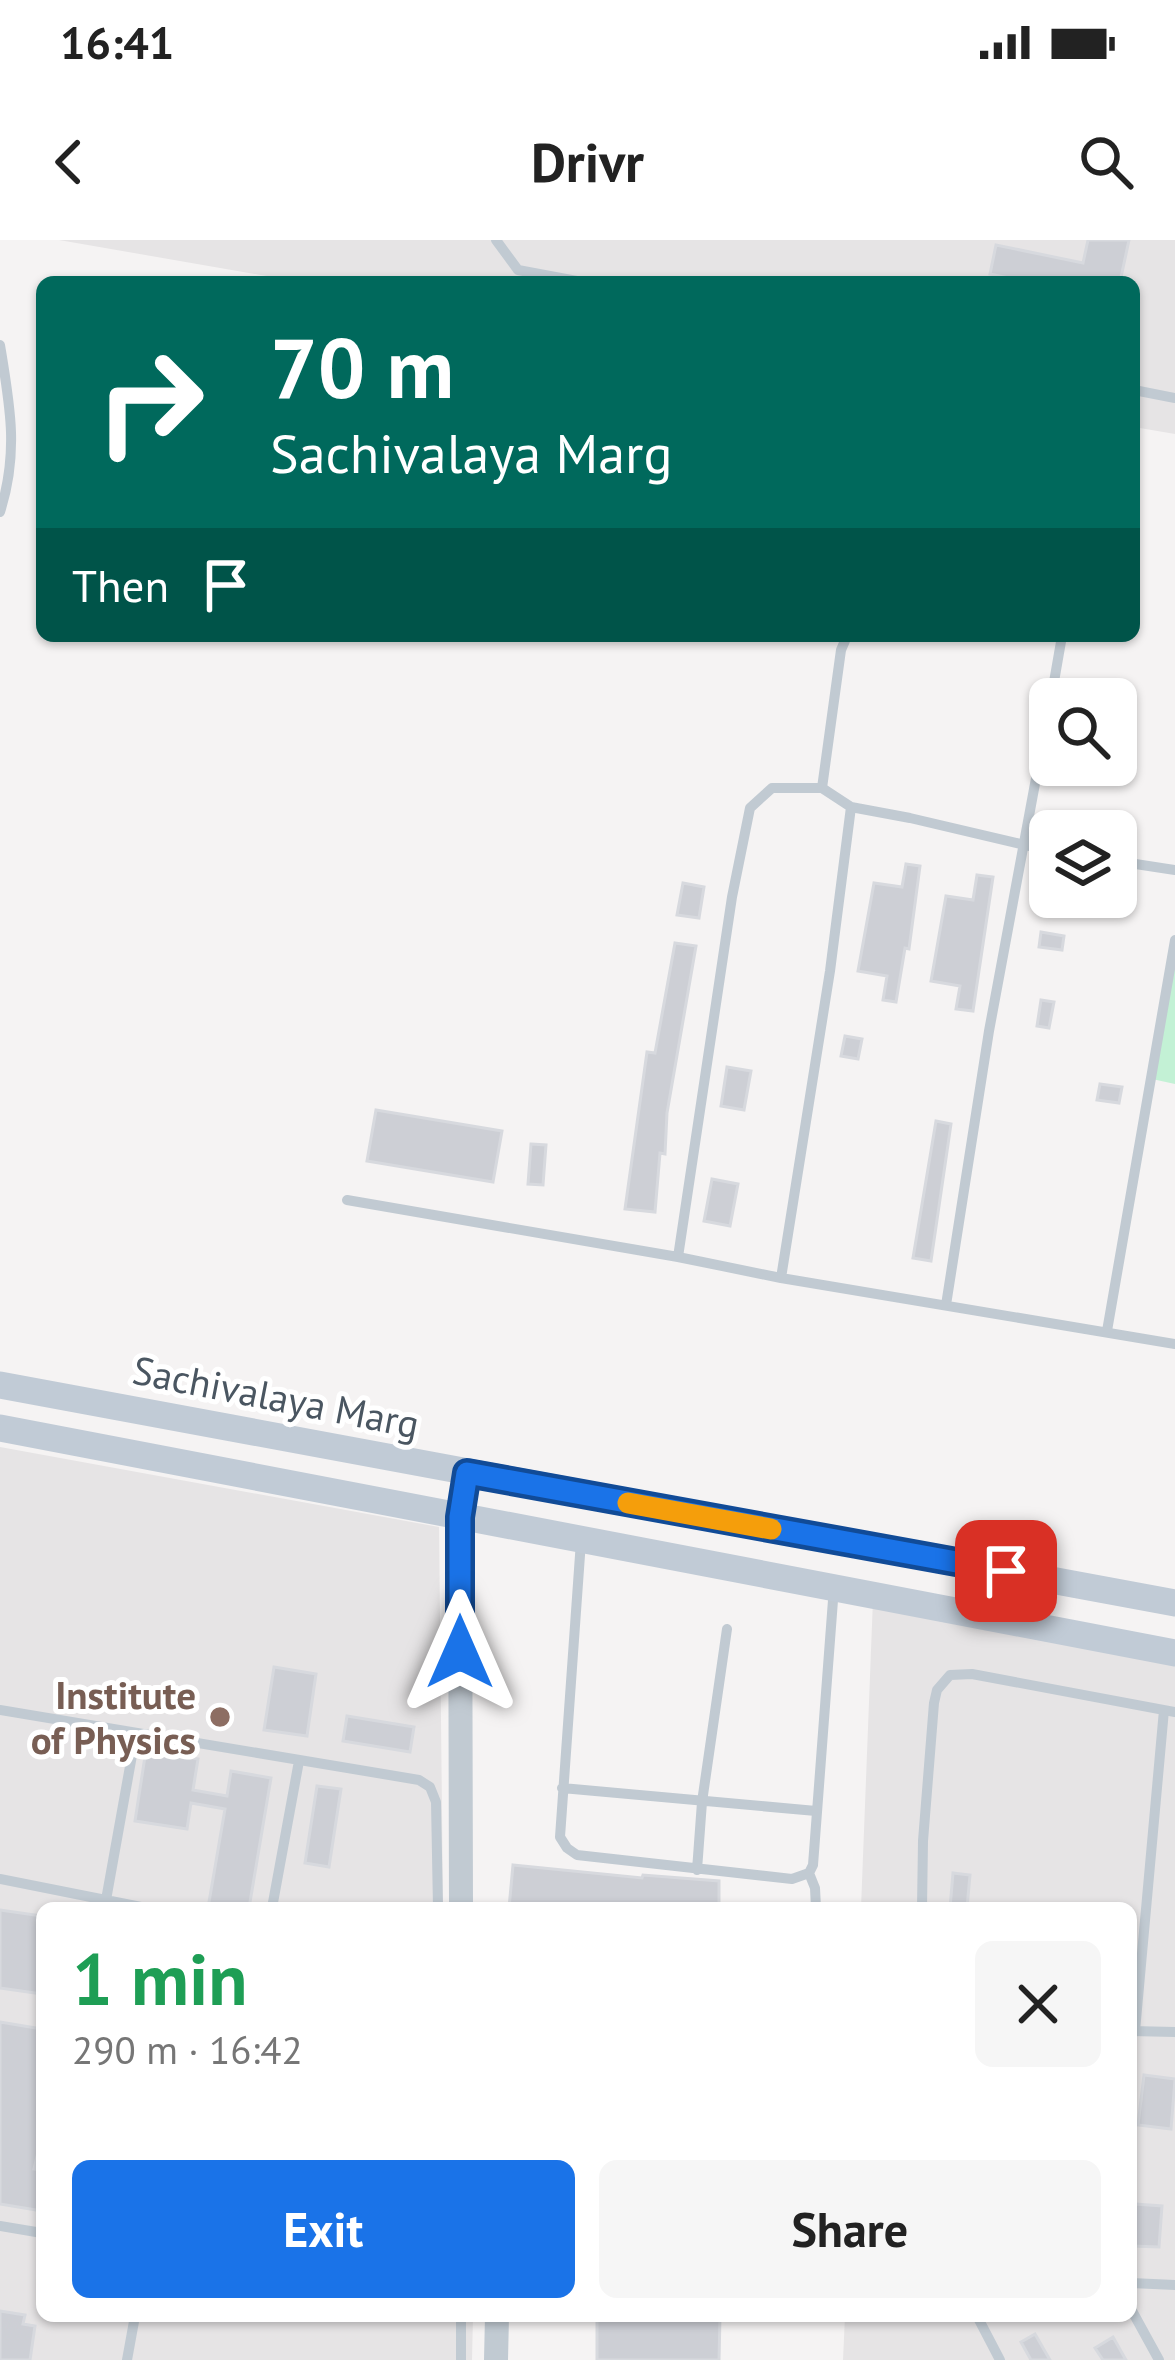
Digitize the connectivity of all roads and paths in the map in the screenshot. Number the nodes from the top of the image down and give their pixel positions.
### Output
1 (496, 240) edge
2 (552, 276) edge
3 (0, 345) edge
4 (1140, 391) edge
5 (1175, 398) edge
6 (0, 512) edge
7 (844, 642) edge
8 (1061, 642) edge
9 (1054, 678) edge
10 (1035, 786) edge
11 (822, 788) junction
12 (850, 807) junction
13 (1024, 847) junction
14 (1029, 848) edge
15 (1137, 864) edge
16 (1175, 870) edge
17 (1175, 940) edge
18 (347, 1200) dead end
19 (678, 1257) junction
20 (781, 1278) junction
21 (946, 1305) junction
22 (1107, 1331) junction
23 (1175, 1344) edge
24 (0, 1385) edge
25 (0, 1428) edge
26 (467, 1473) junction
27 (460, 1517) junction
28 (581, 1538) junction
29 (834, 1587) junction
30 (1175, 1603) edge
31 (727, 1629) dead end
32 (1175, 1653) edge
33 (0, 1710) edge
34 (1170, 1711) edge
35 (136, 1733) junction
36 (299, 1761) junction
37 (562, 1789) junction
38 (702, 1802) junction
39 (816, 1811) junction
40 (697, 1870) junction
41 (809, 1873) junction
42 (0, 1879) edge
43 (106, 1900) junction
44 (116, 1902) edge
45 (273, 1902) edge
46 (437, 1902) edge
47 (461, 1902) edge
48 (815, 1902) edge
49 (922, 1902) edge
50 (1137, 1996) edge
51 (1137, 2031) edge
52 (1175, 2032) edge
53 (0, 2225) edge
54 (36, 2233) edge
55 (1137, 2283) edge
56 (1175, 2285) edge
57 (1137, 2320) edge
58 (134, 2322) edge
59 (461, 2322) edge
60 (497, 2322) edge
61 (980, 2322) edge
62 (127, 2360) edge
63 (461, 2360) edge
64 (496, 2360) edge
65 (1000, 2360) edge
66 (1159, 2360) edge

1 - 2 lane
3 - 6 lane
4 - 5 lane
7 - 11 lane
8 - 9 lane
10 - 13 lane
11 - 12 lane
11 - 19 lane
12 - 13 lane
12 - 20 lane
13 - 14 lane
13 - 21 lane
15 - 16 lane
17 - 22 lane
18 - 19 lane
19 - 20 lane
20 - 21 lane
21 - 22 lane
22 - 23 lane
24 - 26 main road, Sachivalaya Marg
25 - 27 main road
26 - 27 street
26 - 30 main road, Sachivalaya Marg
27 - 28 main road
27 - 47 street
28 - 29 main road
28 - 37 lane
29 - 32 main road
29 - 39 lane
31 - 38 lane
33 - 35 lane
34 - 49 lane
34 - 50 lane
35 - 36 lane
35 - 43 lane
36 - 45 lane
36 - 46 lane
37 - 38 lane
37 - 40 lane
38 - 39 lane
38 - 40 lane
39 - 41 lane
40 - 41 lane
41 - 48 lane
42 - 43 lane
43 - 44 lane
51 - 52 lane
53 - 54 lane
55 - 56 lane
57 - 66 lane
58 - 62 lane
59 - 63 lane
60 - 64 street
61 - 65 lane

